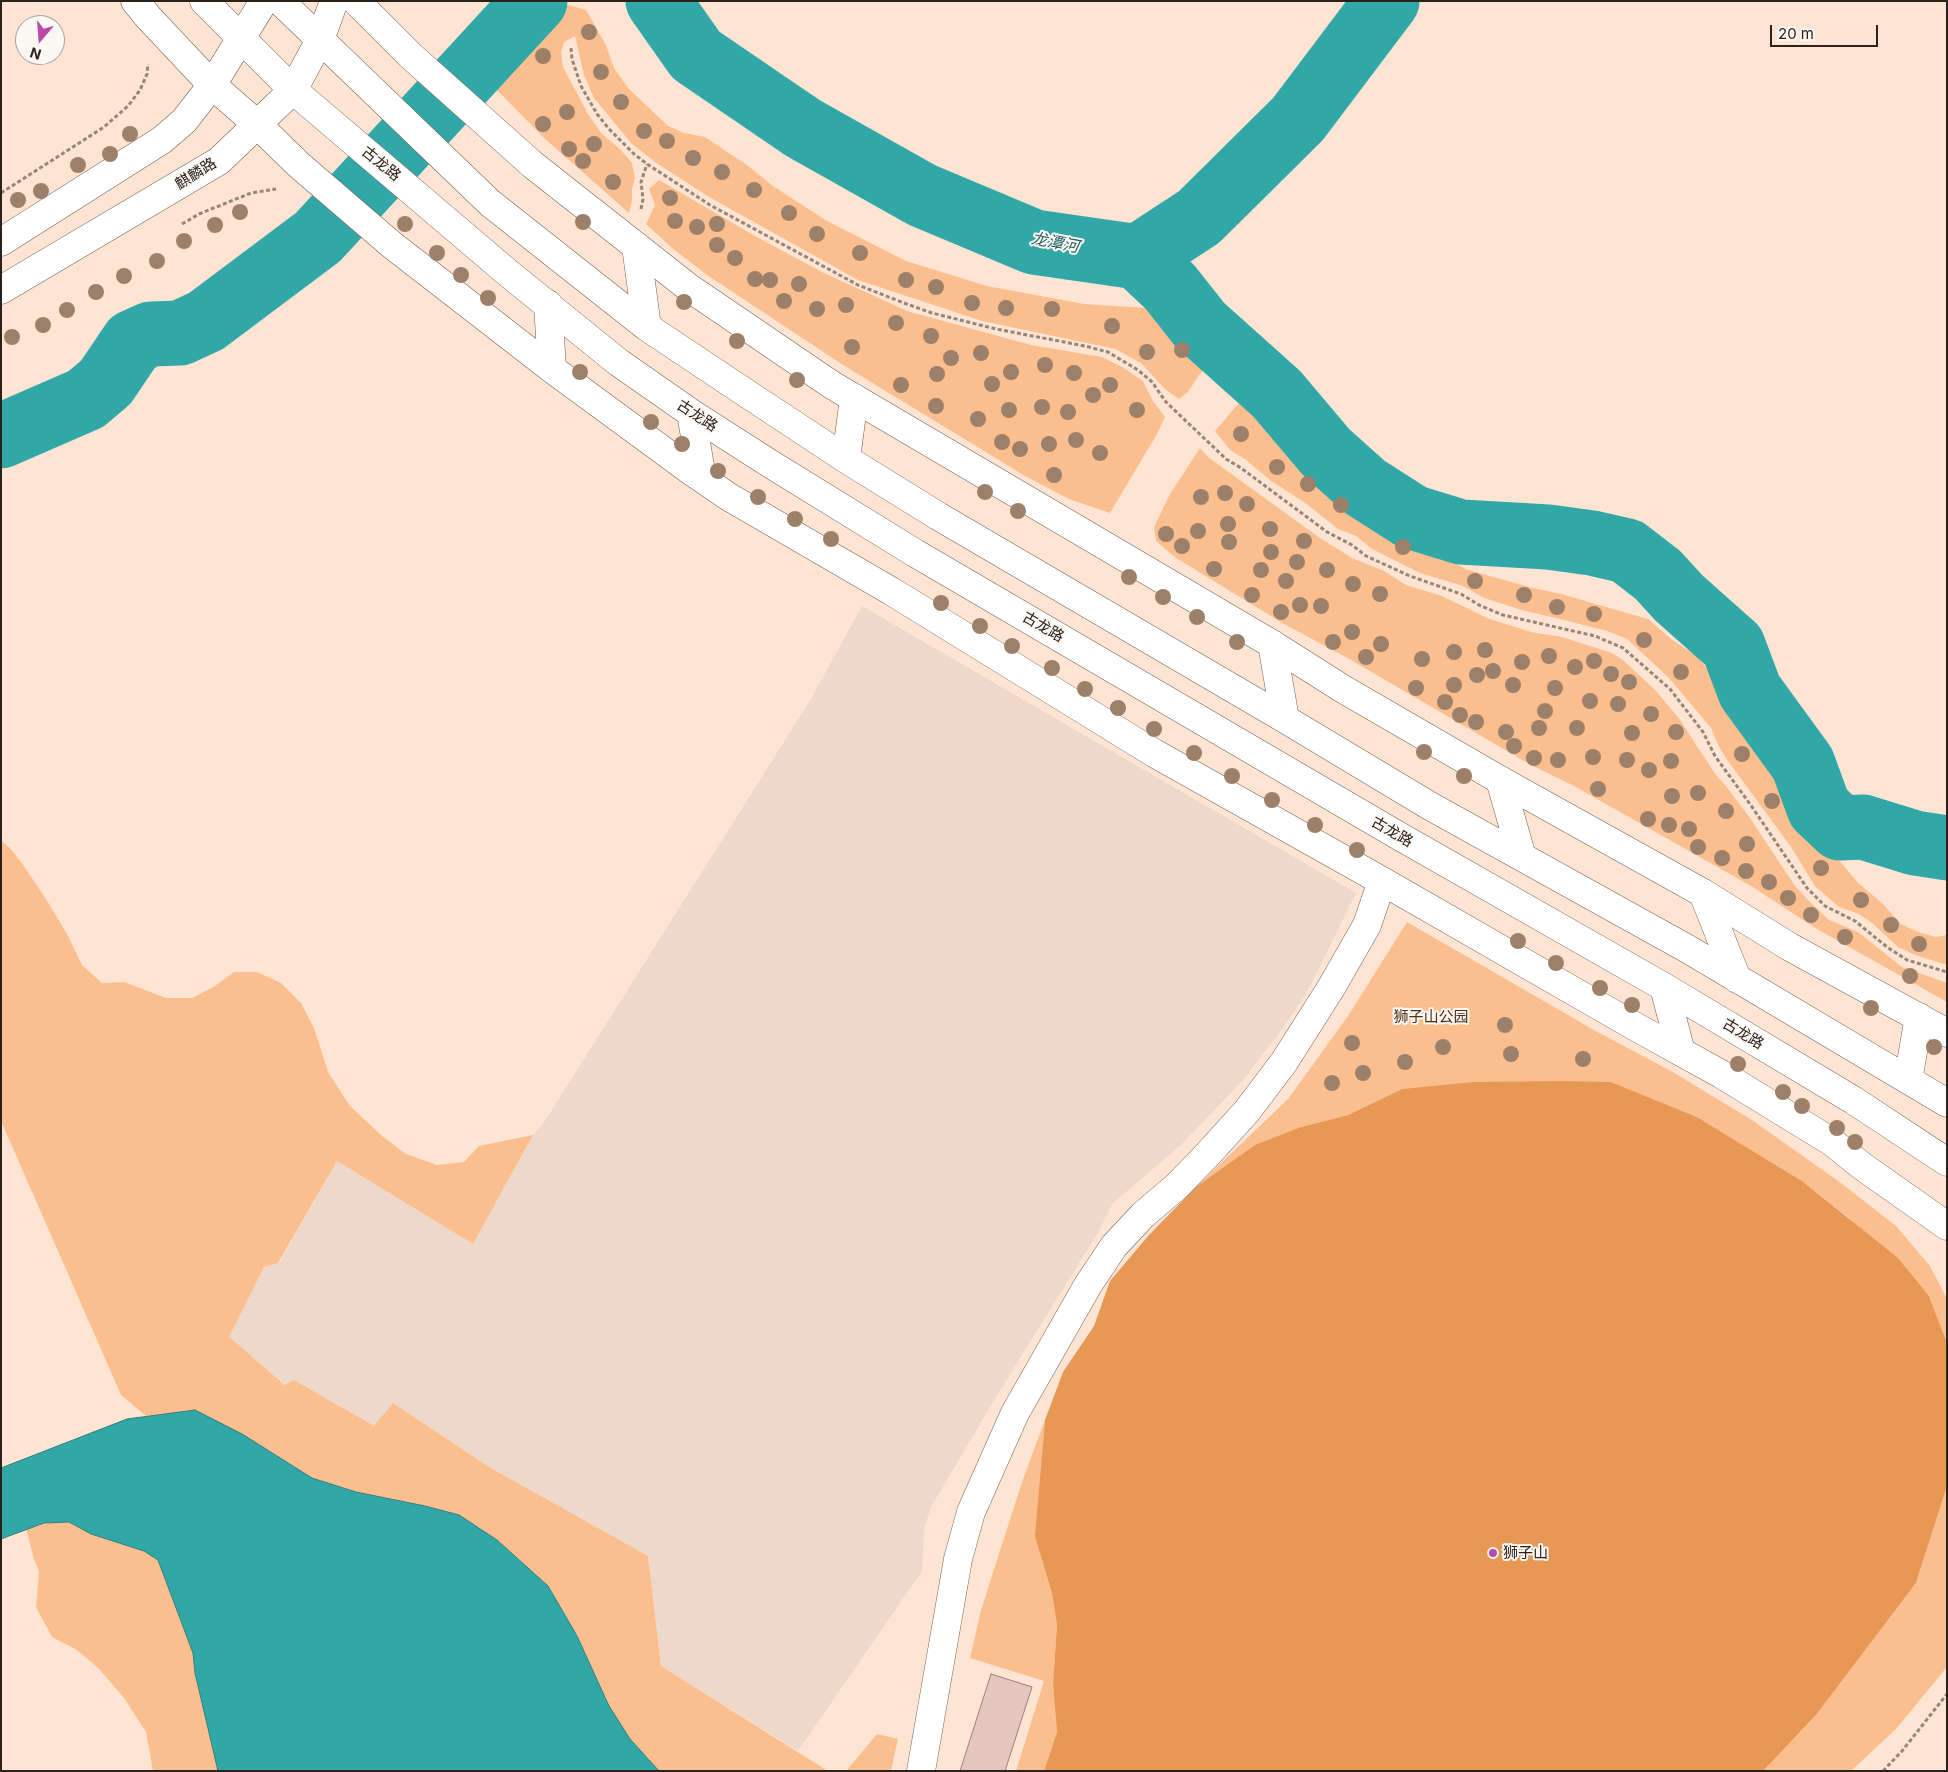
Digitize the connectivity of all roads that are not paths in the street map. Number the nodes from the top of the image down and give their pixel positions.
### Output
1 (135, 1) edge
2 (204, 1) edge
3 (264, 1) edge
4 (280, 1) edge
5 (334, 1) edge
6 (356, 1) edge
7 (240, 37) junction
8 (320, 40) junction
9 (212, 85) junction
10 (293, 90) junction
11 (258, 125) junction
12 (1, 242) edge
13 (636, 246) junction
14 (1, 290) edge
15 (548, 304) junction
16 (647, 327) junction
17 (552, 369) junction
18 (854, 398) junction
19 (691, 412) junction
20 (846, 459) junction
21 (702, 478) junction
22 (1272, 644) junction
23 (1285, 719) junction
24 (1500, 780) junction
25 (1522, 857) junction
26 (1382, 881) junction
27 (1703, 893) junction
28 (1737, 979) junction
29 (1664, 987) junction
30 (1919, 1017) junction
31 (1947, 1033) edge
32 (1681, 1052) junction
33 (1908, 1080) junction
34 (1947, 1104) edge
35 (1947, 1162) edge
36 (1947, 1226) edge
37 (921, 1771) edge

1 - 9 main road
2 - 7 main road, 古龙路
3 - 7 main road
4 - 8 main road
5 - 8 main road, 麒麟路
6 - 13 main road
7 - 9 main road
7 - 10 main road, 古龙路
8 - 10 main road, 麒麟路
8 - 16 main road
9 - 11 main road
9 - 12 main road
10 - 11 main road, 麒麟路
10 - 15 main road, 古龙路
11 - 14 main road, 麒麟路
11 - 17 main road
13 - 16 main road
13 - 18 main road
15 - 17 main road
15 - 19 main road, 古龙路
16 - 20 main road
17 - 21 main road
18 - 20 main road
18 - 22 main road
19 - 21 main road
19 - 29 main road, 古龙路
20 - 23 main road
21 - 26 main road
22 - 23 main road
22 - 24 main road
23 - 25 main road
24 - 25 main road
24 - 27 main road
25 - 28 main road
26 - 32 main road
26 - 37 main road
27 - 28 main road
27 - 30 main road
28 - 33 main road
29 - 32 main road
29 - 35 main road, 古龙路
30 - 31 main road
30 - 33 main road
32 - 36 main road
33 - 34 main road

